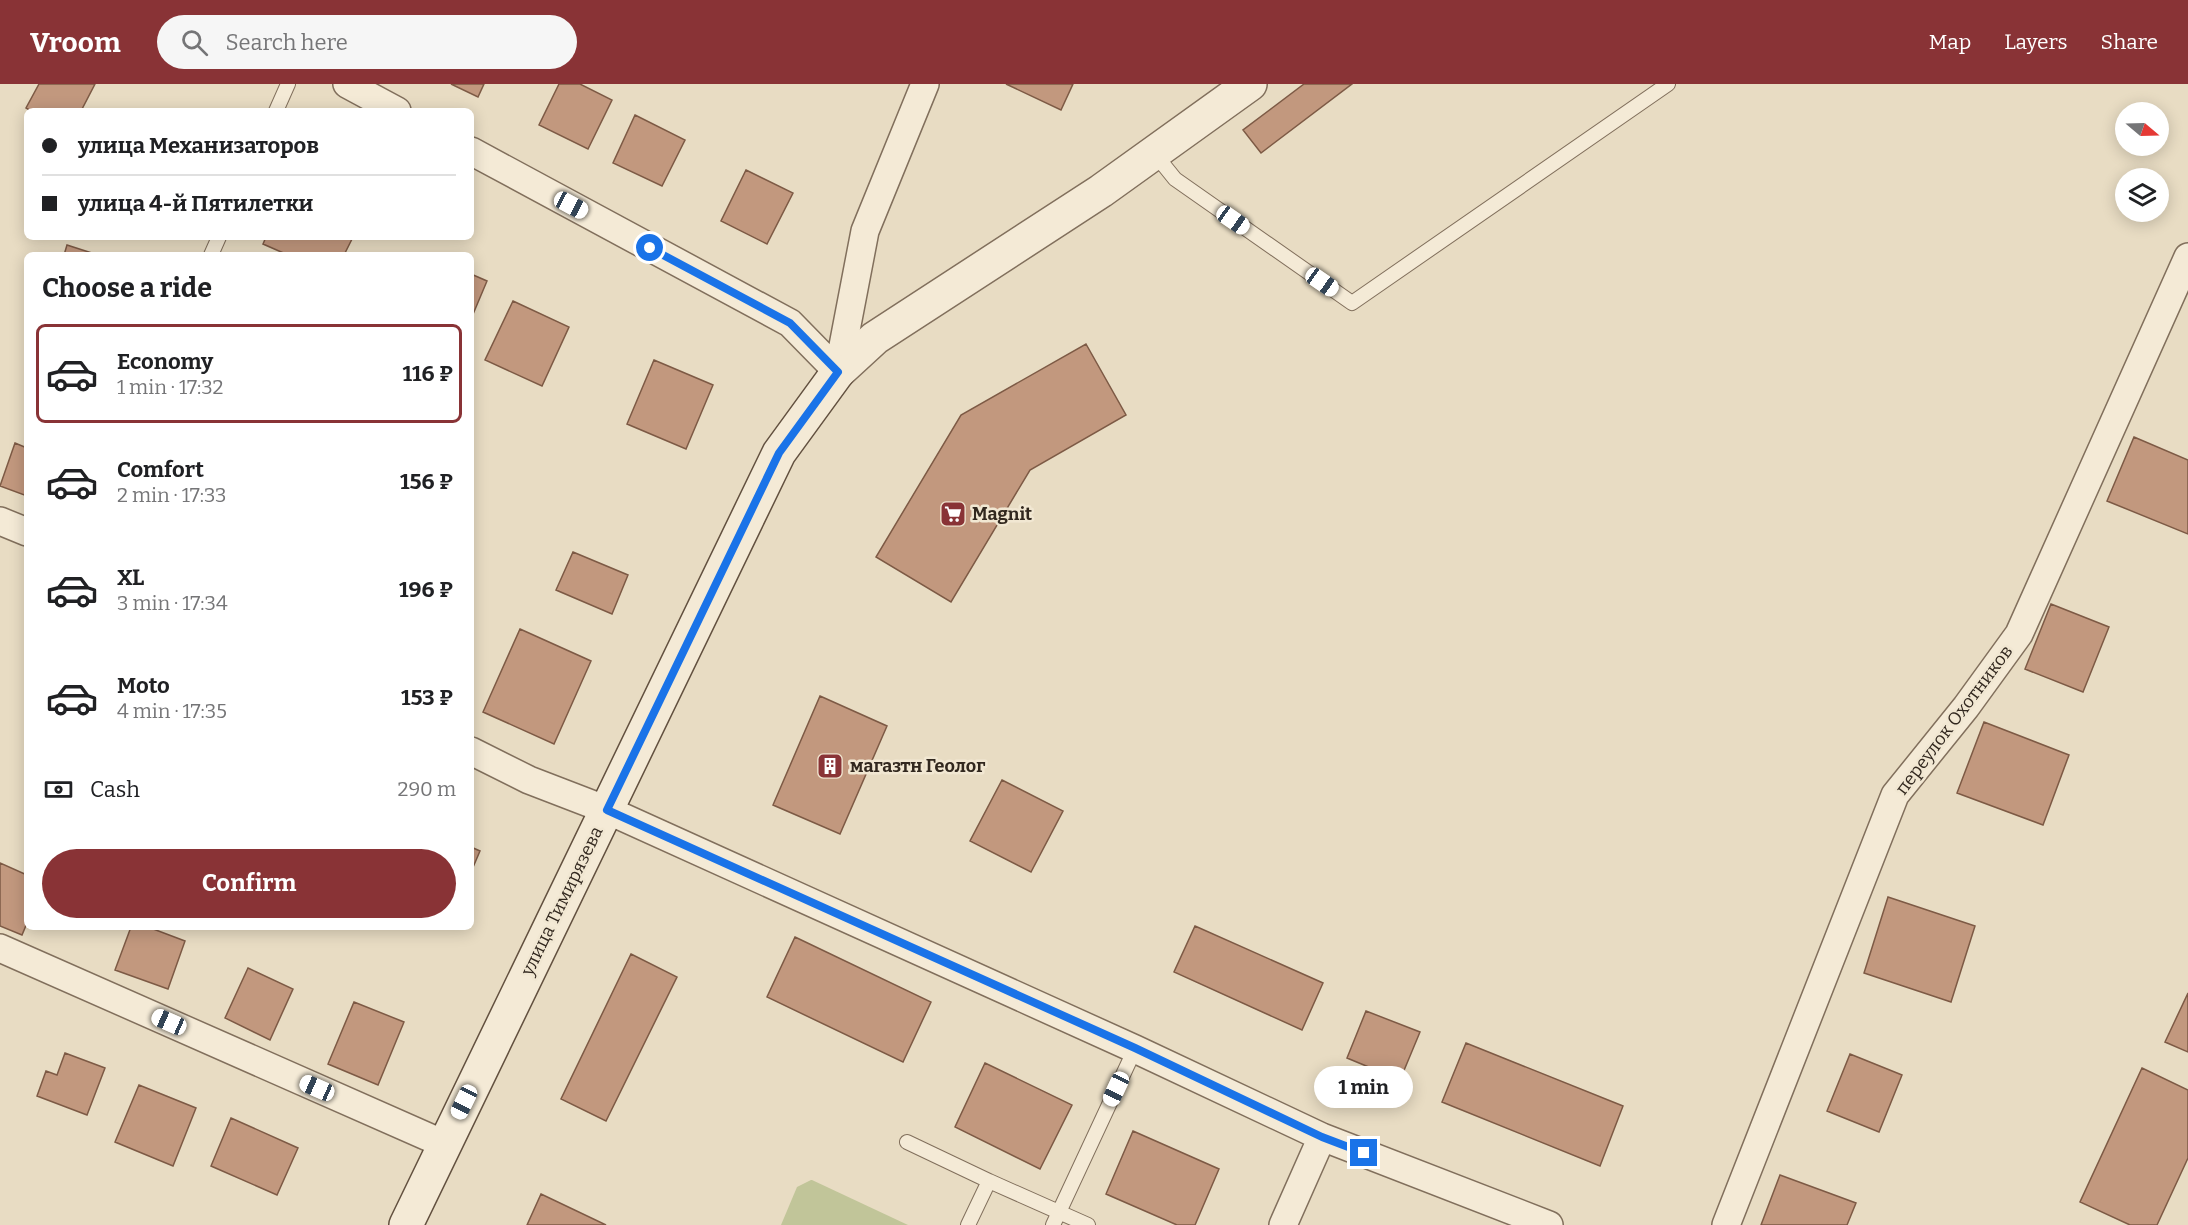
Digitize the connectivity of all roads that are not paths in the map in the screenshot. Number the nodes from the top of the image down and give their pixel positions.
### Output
1 (288, 84) edge
2 (347, 84) edge
3 (925, 84) edge
4 (1250, 84) edge
5 (1668, 84) edge
6 (277, 108) edge
7 (391, 108) edge
8 (474, 153) edge
9 (1154, 153) junction
10 (2188, 257) edge
11 (838, 372) junction
12 (0, 521) edge
13 (24, 531) edge
14 (474, 752) edge
15 (607, 810) junction
16 (0, 948) edge
17 (1135, 1048) junction
18 (1322, 1137) junction
19 (907, 1142) dead end
20 (444, 1144) junction
21 (989, 1181) junction
22 (1055, 1219) edge
23 (406, 1225) edge
24 (968, 1225) edge
25 (1088, 1225) edge
26 (1283, 1225) edge
27 (1549, 1225) edge
28 (1726, 1225) edge

1 - 6 lane
2 - 7 street
3 - 11 street, улица Тимирязева
4 - 9 main road
5 - 9 lane
8 - 11 street
9 - 11 main road
10 - 28 street, переулок Охотников
11 - 15 main road, улица Тимирязева
12 - 13 street
14 - 15 street
15 - 17 street
15 - 20 main road, улица Тимирязева
16 - 20 street
17 - 18 street
17 - 22 lane
18 - 26 street
18 - 27 street
19 - 21 lane
20 - 23 main road, улица Тимирязева
21 - 22 lane
21 - 24 lane
22 - 25 lane

